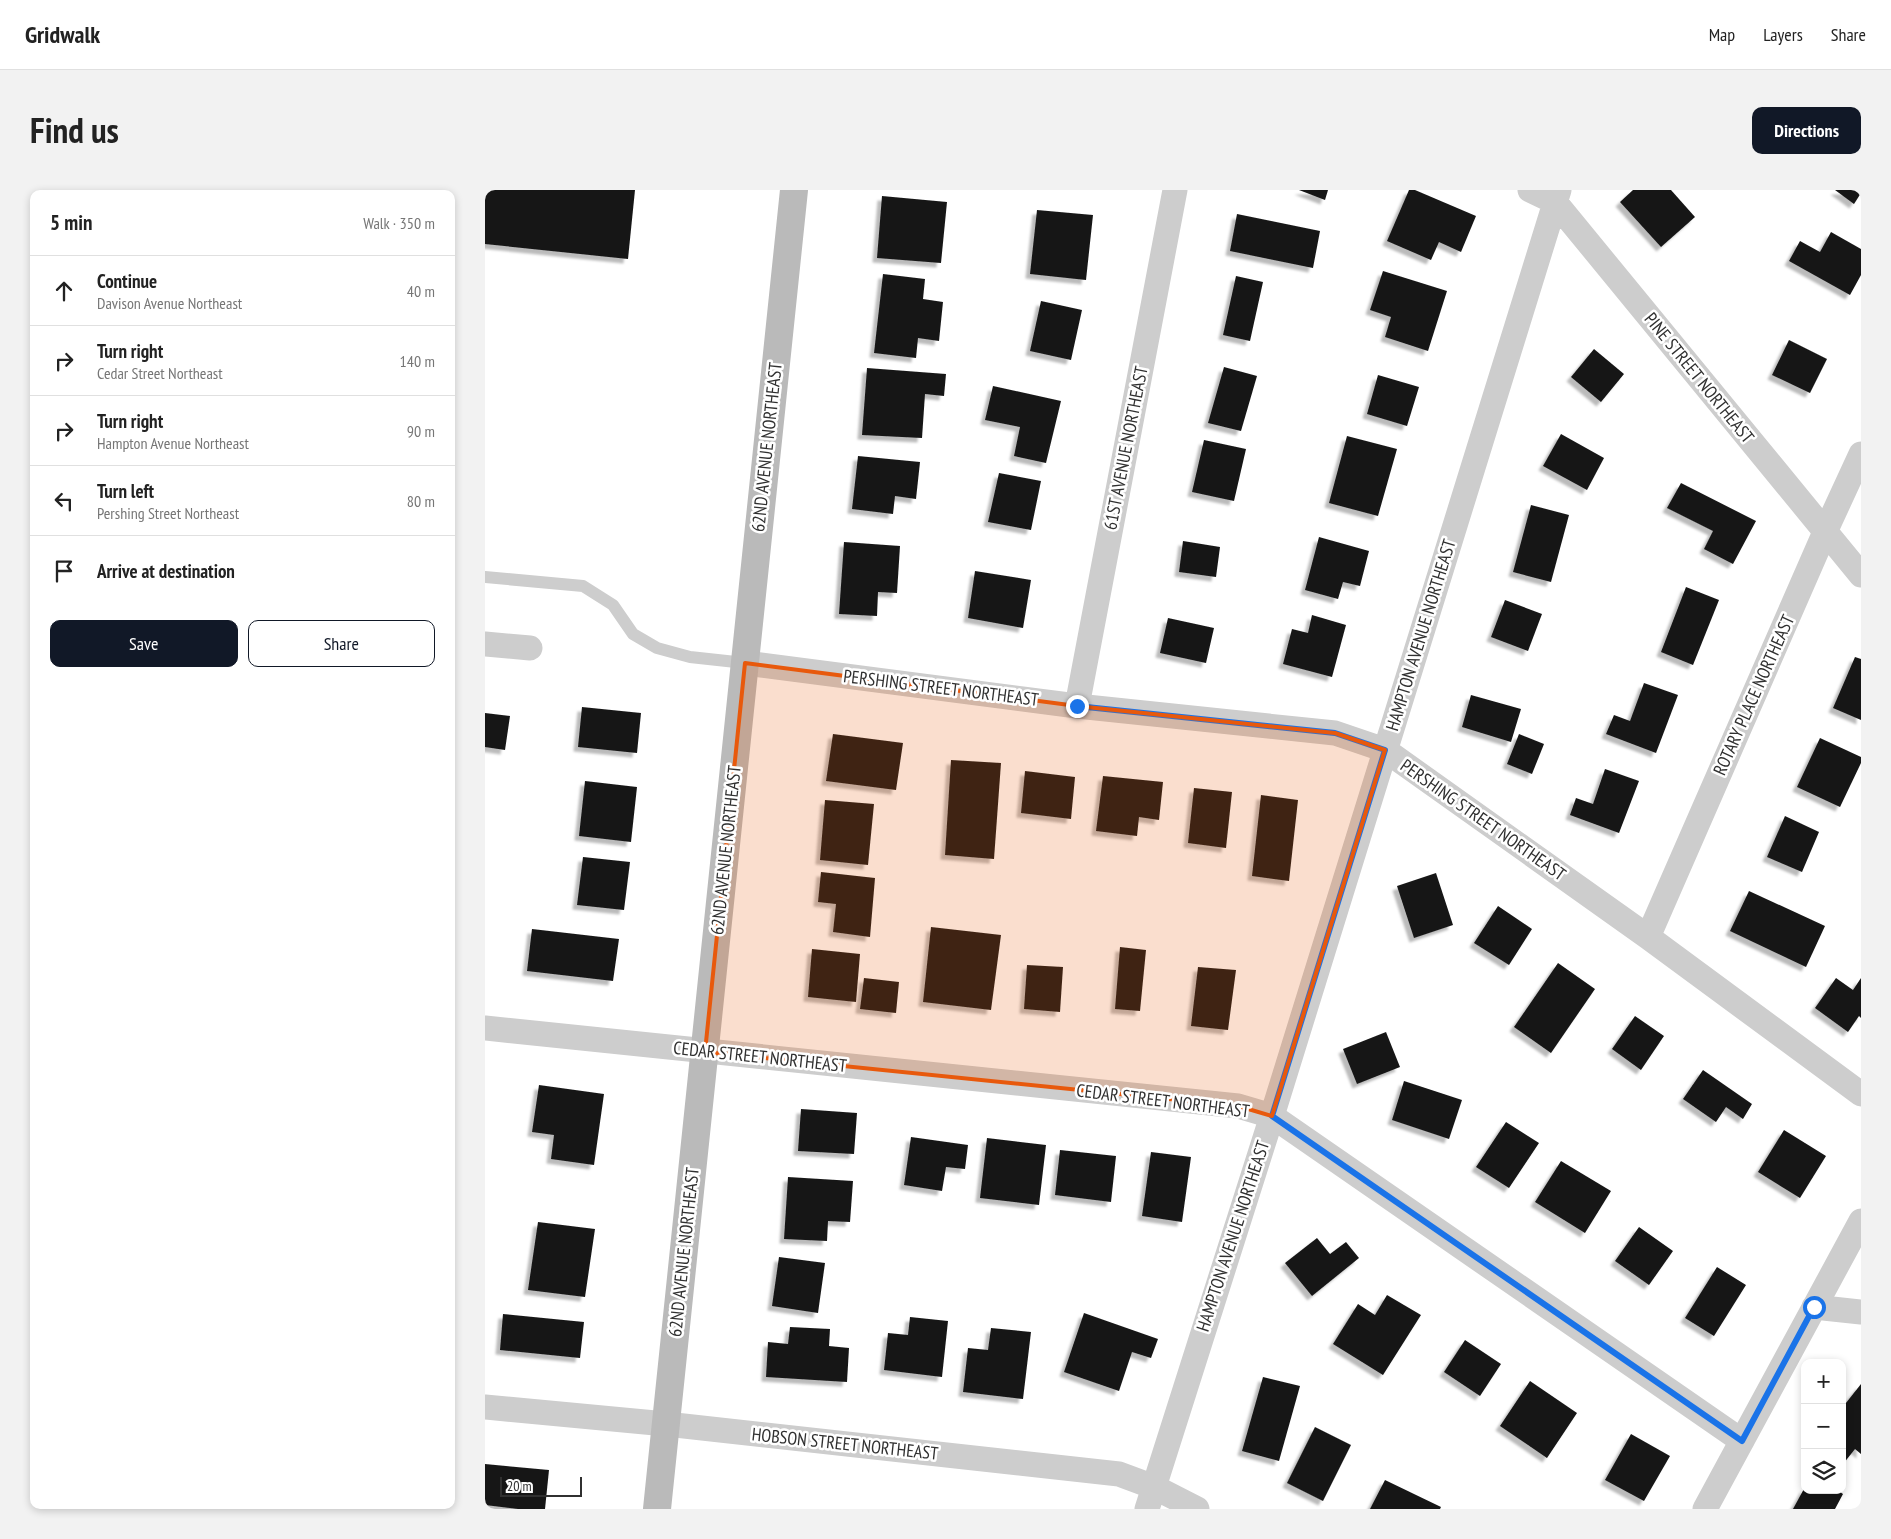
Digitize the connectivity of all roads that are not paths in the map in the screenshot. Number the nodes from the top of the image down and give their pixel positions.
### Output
1 (794, 190) edge
2 (1175, 190) edge
3 (1530, 190) edge
4 (1557, 196) edge
5 (1861, 454) edge
6 (1825, 532) junction
7 (1861, 575) edge
8 (485, 578) edge
9 (485, 644) edge
10 (530, 648) dead end
11 (745, 663) junction
12 (1077, 706) junction
13 (1385, 750) junction
14 (1648, 938) junction
15 (485, 1028) edge
16 (705, 1052) junction
17 (1861, 1094) edge
18 (1272, 1116) junction
19 (1861, 1220) edge
20 (1814, 1307) junction
21 (1861, 1312) edge
22 (485, 1407) edge
23 (666, 1424) junction
24 (1742, 1441) junction
25 (1150, 1498) edge
26 (657, 1509) edge
27 (1197, 1509) edge
28 (1705, 1509) edge

1 - 11 street, 62ND AVENUE NORTHEAST
2 - 12 street, 61ST AVENUE NORTHEAST
3 - 4 street, PINE STREET NORTHEAST
4 - 6 street, PINE STREET NORTHEAST
4 - 13 street, HAMPTON AVENUE NORTHEAST
5 - 6 street, ROTARY PLACE NORTHEAST
6 - 7 street, PINE STREET NORTHEAST
6 - 14 street, ROTARY PLACE NORTHEAST
8 - 11 lane
9 - 10 street
11 - 12 street, PERSHING STREET NORTHEAST
11 - 16 street, 62ND AVENUE NORTHEAST
12 - 13 street, PERSHING STREET NORTHEAST
13 - 14 street, PERSHING STREET NORTHEAST
13 - 18 street, HAMPTON AVENUE NORTHEAST
14 - 17 street, PERSHING STREET NORTHEAST
15 - 16 street, CEDAR STREET NORTHEAST
16 - 18 street, CEDAR STREET NORTHEAST
16 - 23 street, 62ND AVENUE NORTHEAST
18 - 24 street, CEDAR STREET NORTHEAST
18 - 25 street, HAMPTON AVENUE NORTHEAST
19 - 20 street
20 - 21 street
20 - 24 street
22 - 23 street, HOBSON STREET NORTHEAST
23 - 25 street, HOBSON STREET NORTHEAST
23 - 26 street, 62ND AVENUE NORTHEAST
24 - 28 street
25 - 27 street, HOBSON STREET NORTHEAST

